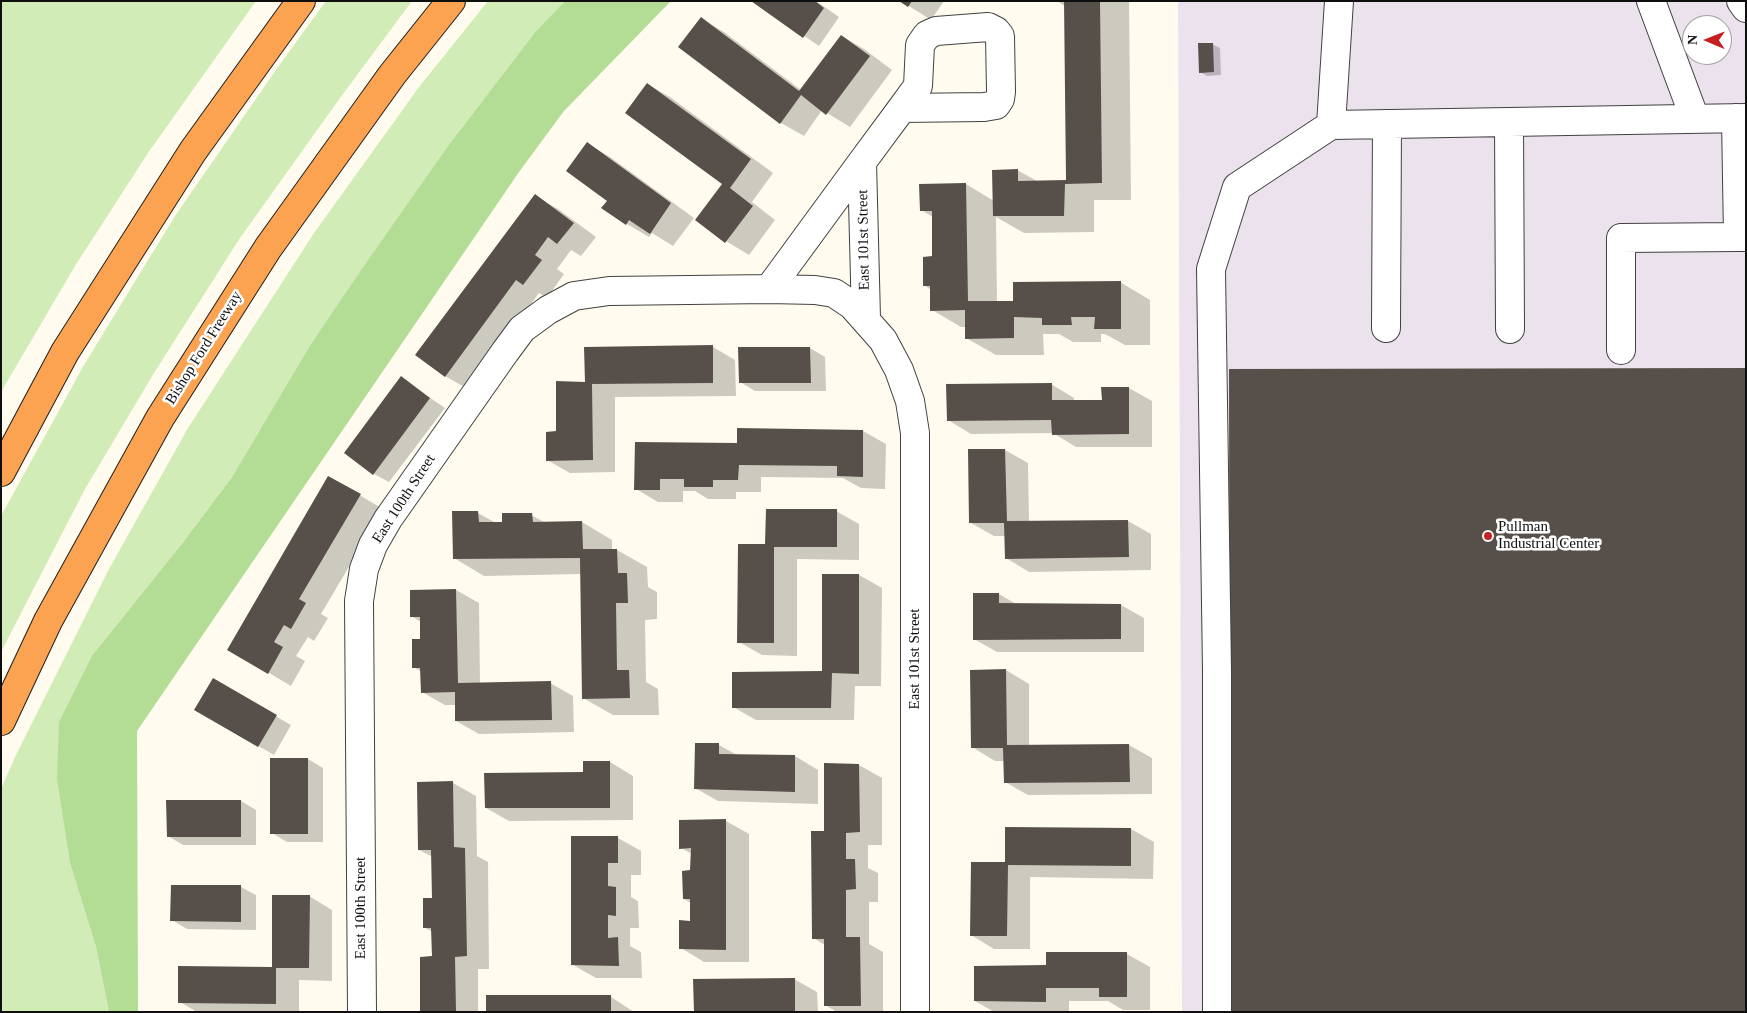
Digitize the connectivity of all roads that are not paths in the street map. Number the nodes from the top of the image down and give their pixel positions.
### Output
1 (301, 1) edge
2 (451, 1) edge
3 (1338, 1) edge
4 (1651, 1) edge
5 (1741, 1) edge
6 (1746, 8) edge
7 (910, 97) dead end
8 (1741, 118) edge
9 (1695, 119) junction
10 (1509, 122) junction
11 (1331, 124) junction
12 (1387, 124) junction
13 (862, 162) junction
14 (1742, 237) edge
15 (769, 289) junction
16 (866, 318) junction
17 (1386, 328) dead end
18 (1510, 329) dead end
19 (1621, 350) dead end
20 (1, 472) edge
21 (1, 721) edge
22 (362, 1012) edge
23 (915, 1012) edge
24 (1217, 1012) edge

1 - 20 highway
2 - 21 highway, Bishop Ford Freeway
3 - 11 street
4 - 9 street
5 - 6 street
7 - 13 street
8 - 9 street
8 - 14 street
9 - 10 street
10 - 12 street
10 - 18 street
11 - 12 street
11 - 24 street
12 - 17 street
13 - 15 street
13 - 16 street, East 101st Street
14 - 19 street
15 - 16 street, East 101st Street
15 - 22 street, East 100th Street
16 - 23 street, East 101st Street

